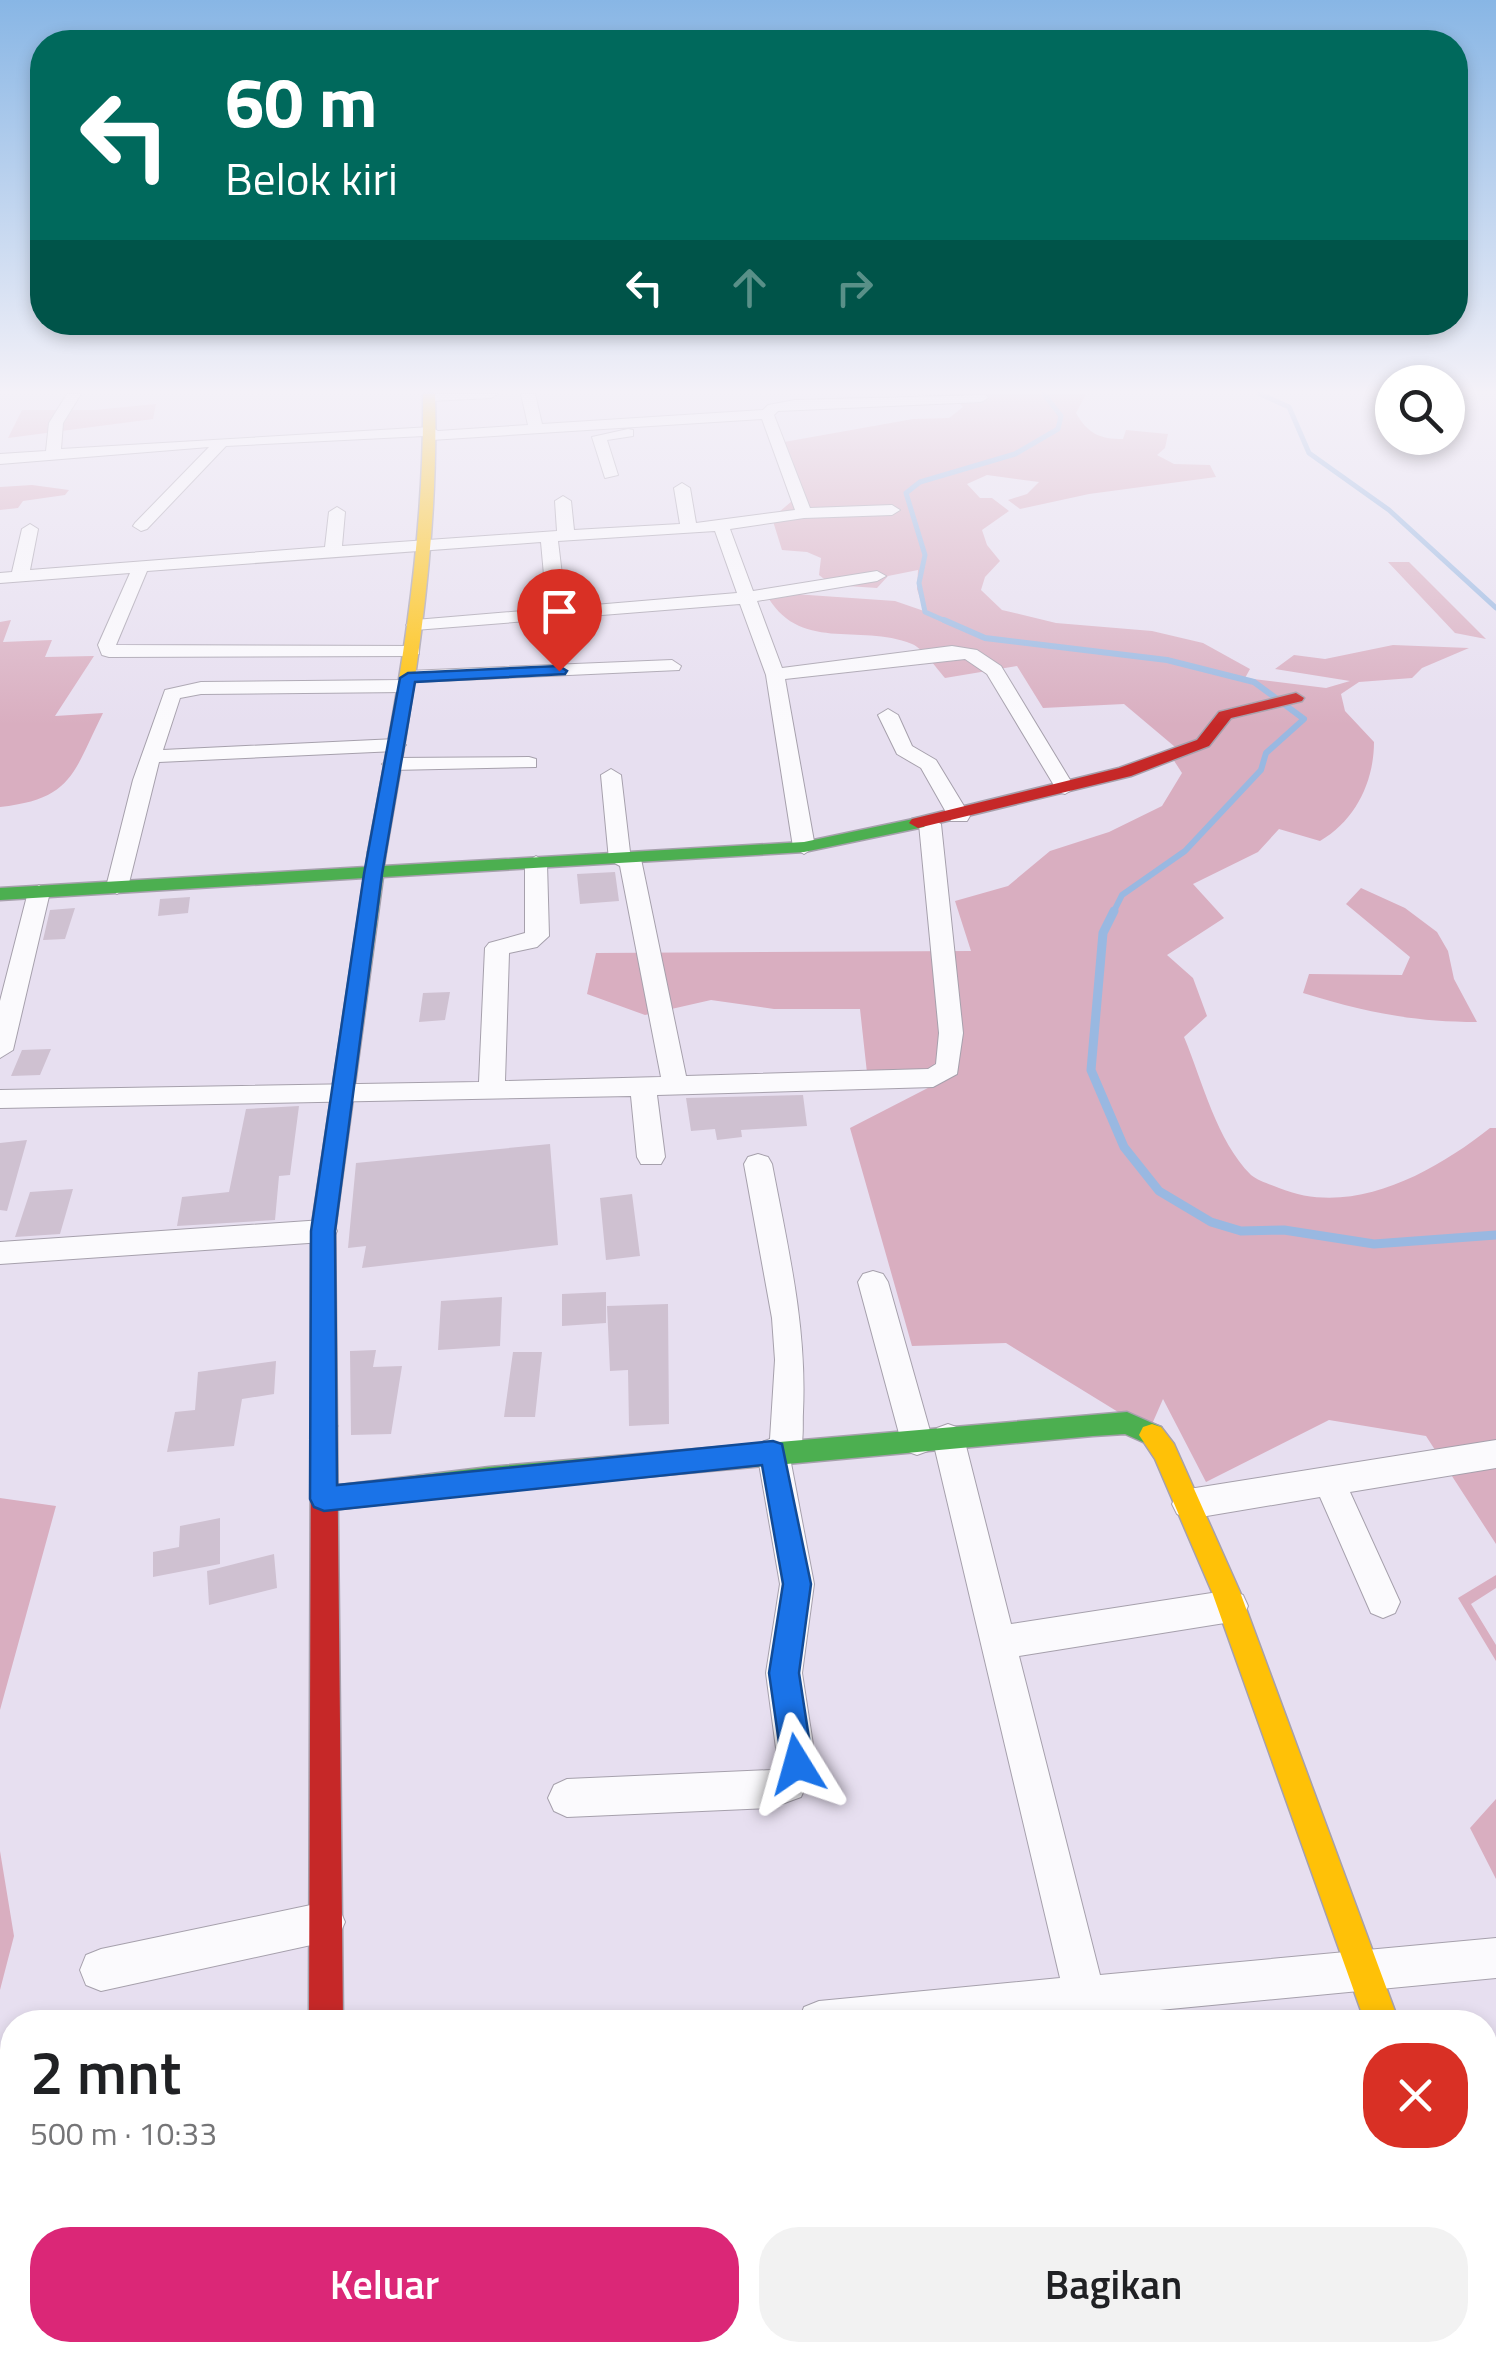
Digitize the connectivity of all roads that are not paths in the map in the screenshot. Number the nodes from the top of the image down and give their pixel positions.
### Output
1 (162, 504) edge
2 (427, 504) edge
3 (563, 504) edge
4 (685, 504) edge
5 (801, 504) edge
6 (892, 510) dead end
7 (337, 512) dead end
8 (804, 512) junction
9 (141, 526) dead end
10 (721, 526) junction
11 (689, 528) junction
12 (30, 529) dead end
13 (558, 536) junction
14 (424, 544) junction
15 (333, 553) junction
16 (141, 566) junction
17 (553, 575) dead end
18 (20, 576) junction
19 (877, 576) dead end
20 (0, 578) edge
21 (746, 598) junction
22 (414, 625) junction
23 (412, 650) junction
24 (672, 666) dead end
25 (776, 675) junction
26 (408, 682) junction
27 (1296, 698) dead end
28 (888, 715) dead end
29 (394, 755) junction
30 (154, 756) junction
31 (529, 763) dead end
32 (611, 775) dead end
33 (1064, 788) junction
34 (959, 816) junction
35 (930, 824) junction
36 (804, 847) junction
37 (625, 859) junction
38 (536, 864) junction
39 (373, 874) junction
40 (117, 887) junction
41 (39, 892) junction
42 (0, 894) edge
43 (0, 1050) edge
44 (675, 1084) junction
45 (644, 1085) junction
46 (492, 1089) junction
47 (340, 1095) junction
48 (0, 1099) edge
49 (651, 1156) dead end
50 (758, 1164) dead end
51 (323, 1231) junction
52 (0, 1254) edge
53 (873, 1282) dead end
54 (932, 1440) junction
55 (779, 1452) junction
56 (1496, 1454) edge
57 (1329, 1481) junction
58 (324, 1499) junction
59 (1188, 1504) junction
60 (1383, 1602) dead end
61 (1231, 1606) junction
62 (998, 1643) junction
63 (567, 1798) dead end
64 (325, 1922) junction
65 (1496, 1958) edge
66 (1364, 1968) junction
67 (101, 1970) dead end
68 (1085, 1998) junction
69 (326, 2010) edge
70 (952, 2010) edge
71 (1378, 2010) edge

1 - 9 street
2 - 14 street
3 - 13 street
4 - 11 street
5 - 8 street
6 - 8 street
7 - 15 street
8 - 10 street
10 - 11 street
10 - 21 street
11 - 13 street
12 - 18 street
13 - 14 street
13 - 17 street
14 - 15 street
14 - 22 street
15 - 16 street
16 - 18 street
16 - 23 street
18 - 20 street
19 - 21 street
21 - 22 street
21 - 25 street
22 - 23 street
23 - 26 street
24 - 26 street
25 - 33 street
25 - 36 street
26 - 29 street
26 - 30 street
27 - 33 street
28 - 34 street
29 - 30 street
29 - 31 street
29 - 39 street
30 - 40 street
32 - 37 street
33 - 34 street
34 - 35 street
35 - 36 street
35 - 44 street
36 - 37 street
37 - 38 street
37 - 44 street
38 - 39 street
38 - 46 street
39 - 40 street
39 - 47 street
40 - 41 street
41 - 42 street
41 - 43 street
44 - 45 street
45 - 46 street
45 - 49 street
46 - 47 street
47 - 48 street
47 - 51 street
50 - 55 street
51 - 52 street
51 - 58 street
53 - 54 street
54 - 55 street
54 - 59 street
54 - 62 street
55 - 58 street
55 - 63 street
56 - 57 street
57 - 59 street
57 - 60 street
58 - 64 street
59 - 61 street
61 - 62 street
61 - 66 street
62 - 68 street
64 - 67 street
64 - 69 street
65 - 66 street
66 - 68 street
66 - 71 street
68 - 70 street

